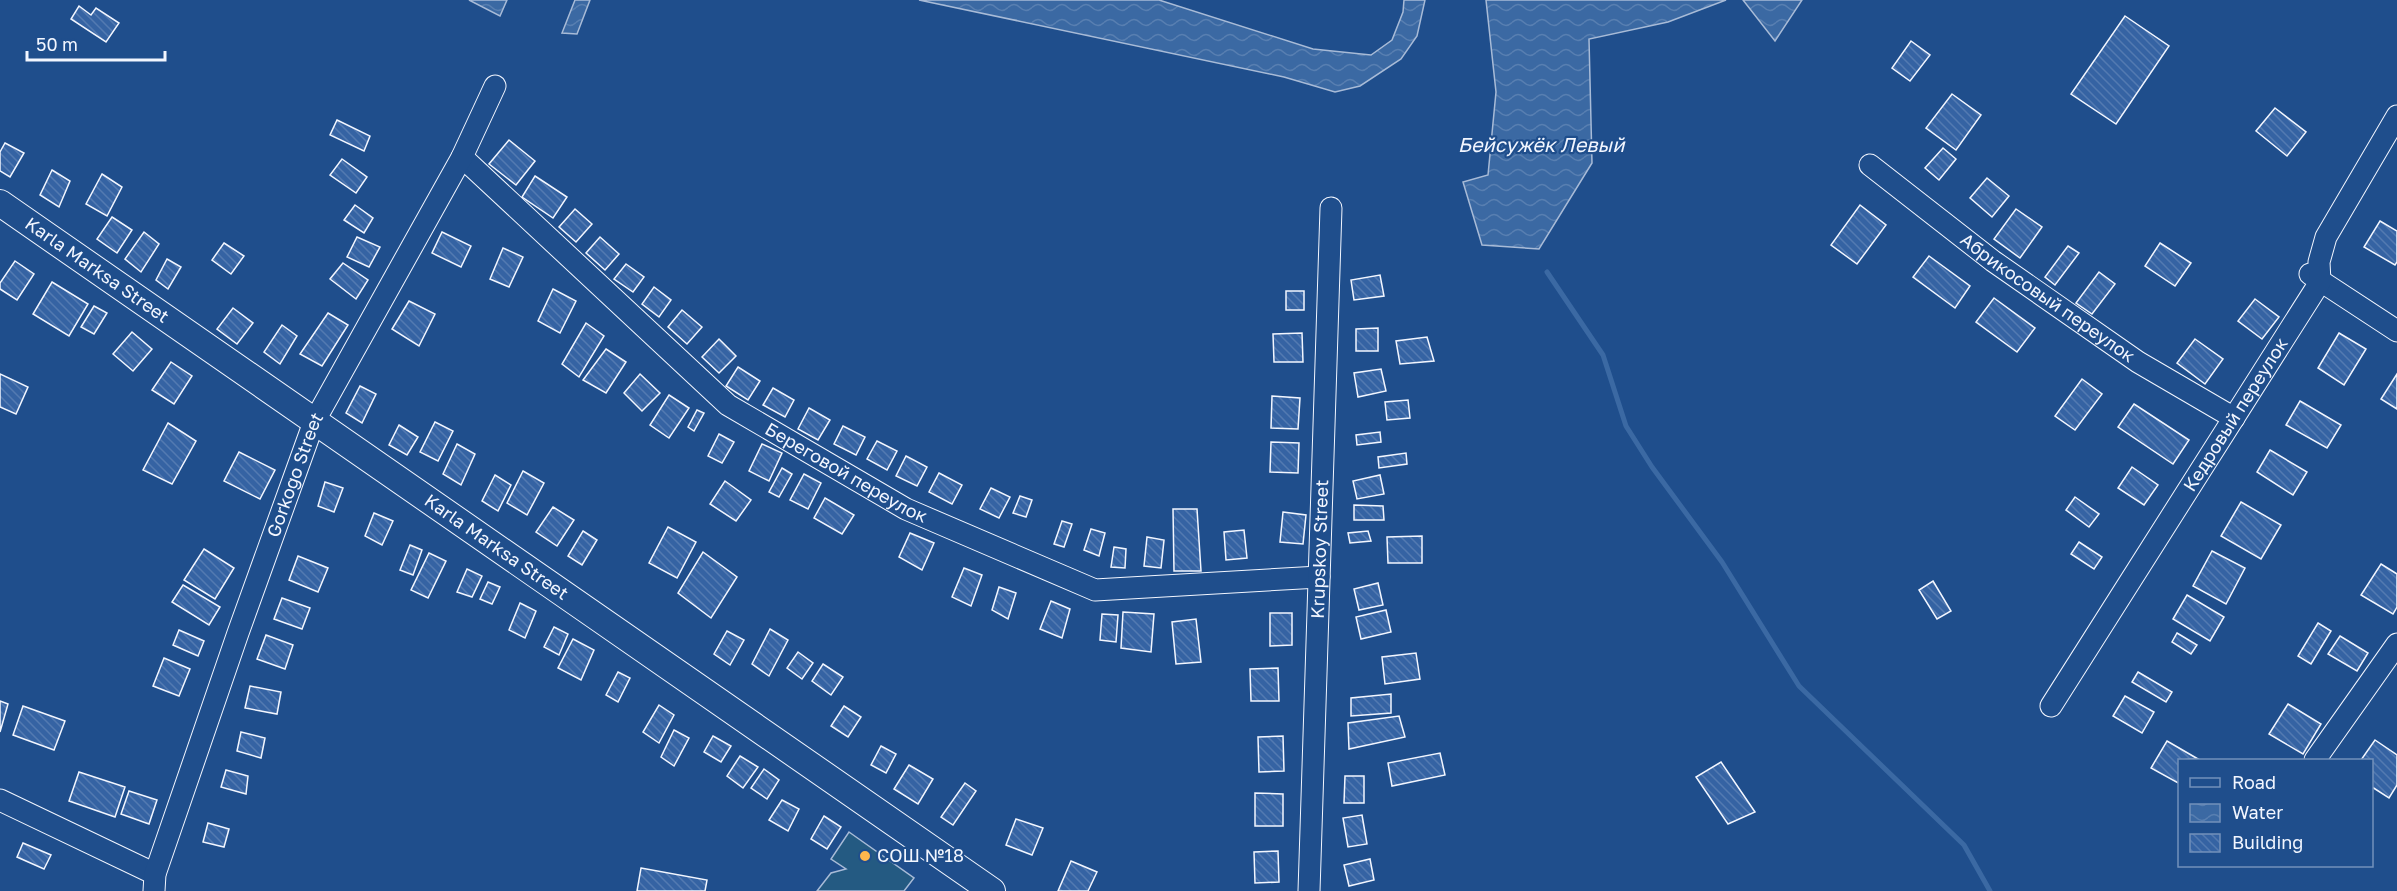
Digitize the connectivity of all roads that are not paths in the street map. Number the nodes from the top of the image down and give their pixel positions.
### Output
1 (495, 86) dead end
2 (2397, 116) edge
3 (462, 157) junction
4 (1870, 165) dead end
5 (0, 203) edge
6 (1331, 208) dead end
7 (2313, 276) junction
8 (2397, 331) edge
9 (2234, 418) junction
10 (314, 422) junction
11 (1319, 577) junction
12 (2397, 644) edge
13 (2051, 706) dead end
14 (2316, 759) edge
15 (0, 800) edge
16 (155, 882) edge
17 (992, 891) edge
18 (1309, 891) edge

1 - 3 street, Gorkogo Street
2 - 7 street, Кедровый переулок
3 - 10 street, Gorkogo Street
3 - 11 street, Береговой переулок
4 - 9 street, Абрикосовый переулок
5 - 10 main road, Karla Marksa Street
6 - 11 street, Krupskoy Street
7 - 8 street
7 - 9 street, Кедровый переулок
9 - 13 street, Кедровый переулок
10 - 16 street, Gorkogo Street
10 - 17 main road, Karla Marksa Street
11 - 18 street, Krupskoy Street
12 - 14 street
15 - 16 street

